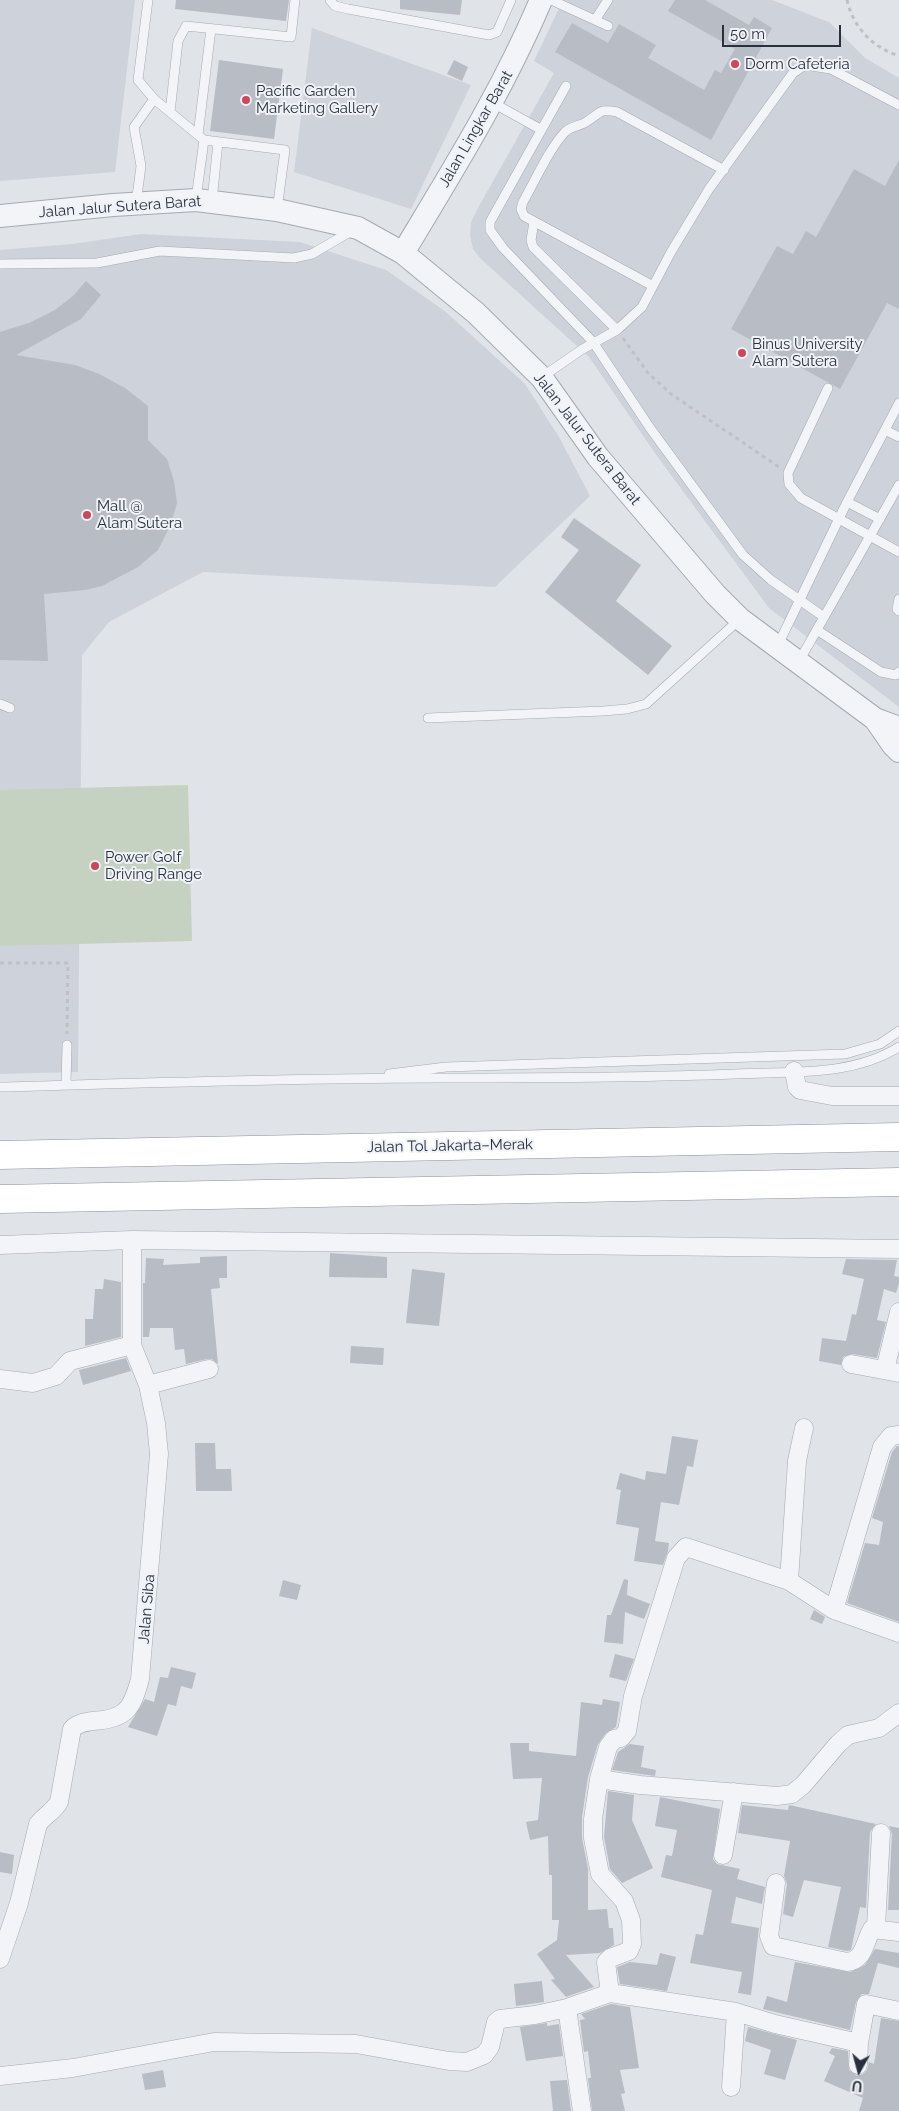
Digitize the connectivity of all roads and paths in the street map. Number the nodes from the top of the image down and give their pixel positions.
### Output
1 (148, 0) edge
2 (295, 0) edge
3 (330, 0) edge
4 (511, 0) edge
5 (541, 0) edge
6 (551, 0) edge
7 (608, 0) edge
8 (847, 0) edge
9 (595, 20) junction
10 (608, 26) dead end
11 (211, 29) junction
12 (899, 56) edge
13 (566, 86) dead end
14 (154, 99) junction
15 (493, 103) junction
16 (899, 105) edge
17 (170, 112) junction
18 (540, 130) junction
19 (201, 137) junction
20 (218, 142) junction
21 (724, 170) junction
22 (204, 201) junction
23 (136, 204) junction
24 (277, 210) junction
25 (0, 216) edge
26 (534, 222) junction
27 (358, 228) junction
28 (403, 253) junction
29 (0, 264) edge
30 (653, 286) junction
31 (617, 330) junction
32 (593, 342) junction
33 (542, 378) junction
34 (828, 388) dead end
35 (899, 403) edge
36 (885, 430) junction
37 (899, 437) edge
38 (788, 473) junction
39 (899, 485) edge
40 (847, 502) junction
41 (880, 518) junction
42 (839, 519) junction
43 (870, 536) junction
44 (899, 552) edge
45 (899, 599) edge
46 (800, 600) junction
47 (899, 611) edge
48 (824, 617) junction
49 (740, 619) junction
50 (817, 630) junction
51 (776, 648) junction
52 (798, 663) junction
53 (899, 672) edge
54 (0, 704) edge
55 (10, 708) dead end
56 (428, 718) dead end
57 (875, 719) junction
58 (899, 728) edge
59 (899, 751) edge
60 (0, 963) edge
61 (899, 1031) edge
62 (67, 1045) joint
63 (899, 1047) edge
64 (794, 1071) junction
65 (347, 1079) junction
66 (66, 1085) junction
67 (0, 1087) edge
68 (899, 1096) edge
69 (899, 1137) edge
70 (0, 1155) edge
71 (899, 1182) edge
72 (0, 1199) edge
73 (132, 1240) junction
74 (0, 1245) edge
75 (899, 1249) edge
76 (899, 1312) edge
77 (132, 1345) junction
78 (851, 1364) dead end
79 (209, 1370) dead end
80 (892, 1371) edge
81 (0, 1379) edge
82 (148, 1385) junction
83 (804, 1428) dead end
84 (899, 1435) edge
85 (789, 1581) junction
86 (834, 1610) junction
87 (899, 1634) edge
88 (899, 1713) edge
89 (599, 1779) junction
90 (734, 1792) junction
91 (881, 1833) dead end
92 (723, 1855) dead end
93 (776, 1883) dead end
94 (876, 1928) junction
95 (899, 1932) edge
96 (0, 1958) edge
97 (610, 1993) junction
98 (567, 2008) junction
99 (899, 2011) edge
100 (736, 2012) junction
101 (858, 2043) junction
102 (858, 2065) dead end
103 (0, 2076) edge
104 (731, 2087) dead end
105 (582, 2111) edge

1 - 14 lane
2 - 11 lane
3 - 4 lane
5 - 15 street, Jalan Lingkar Barat
6 - 9 lane
7 - 9 lane
8 - 12 path
9 - 10 lane
11 - 17 lane
11 - 19 lane
13 - 18 lane
14 - 17 lane
14 - 23 lane
15 - 18 lane
15 - 28 street, Jalan Lingkar Barat
16 - 21 lane
17 - 19 lane
18 - 32 lane
19 - 20 lane
19 - 22 lane
20 - 22 lane
20 - 24 lane
21 - 26 lane
21 - 30 lane
22 - 23 street, Jalan Jalur Sutera Barat
22 - 24 street, Jalan Jalur Sutera Barat
23 - 25 street, Jalan Jalur Sutera Barat
24 - 27 street, Jalan Jalur Sutera Barat
26 - 30 lane
26 - 31 lane
27 - 28 street, Jalan Jalur Sutera Barat
27 - 29 lane
28 - 33 street, Jalan Jalur Sutera Barat
30 - 31 lane
31 - 32 lane
31 - 38 path
32 - 33 lane
32 - 46 lane
33 - 49 street, Jalan Jalur Sutera Barat
34 - 38 lane
35 - 36 lane
36 - 37 lane
36 - 40 lane
38 - 42 lane
39 - 41 lane
40 - 41 lane
40 - 42 lane
41 - 43 lane
42 - 43 lane
42 - 46 lane
43 - 44 lane
43 - 48 lane
45 - 47 lane
46 - 48 lane
46 - 51 lane
48 - 50 lane
49 - 51 street, Jalan Jalur Sutera Barat
49 - 56 lane
50 - 52 lane
50 - 53 lane
51 - 52 street, Jalan Jalur Sutera Barat
52 - 57 street, Jalan Jalur Sutera Barat
54 - 55 lane
57 - 58 street, Jalan Jalur Sutera Barat
57 - 59 street, Jalan Jalur Sutera Barat
60 - 62 path
61 - 65 lane
62 - 66 lane
63 - 64 lane
64 - 65 lane
64 - 68 street
65 - 66 lane
66 - 67 lane
69 - 70 highway, Jalan Tol Jakarta–Merak
71 - 72 highway
73 - 74 street
73 - 75 street
73 - 77 street
76 - 80 street
77 - 81 street
77 - 82 street, Jalan Siba
78 - 80 street
79 - 82 street
82 - 96 street, Jalan Siba
83 - 85 street
84 - 86 street
85 - 86 street
85 - 89 street
86 - 87 street
88 - 90 street
89 - 90 street
89 - 97 street
90 - 92 street
91 - 94 street
93 - 94 street
94 - 95 street
97 - 98 street
97 - 100 street
98 - 103 street
98 - 105 street
99 - 101 street
100 - 101 street
100 - 104 street
101 - 102 street

